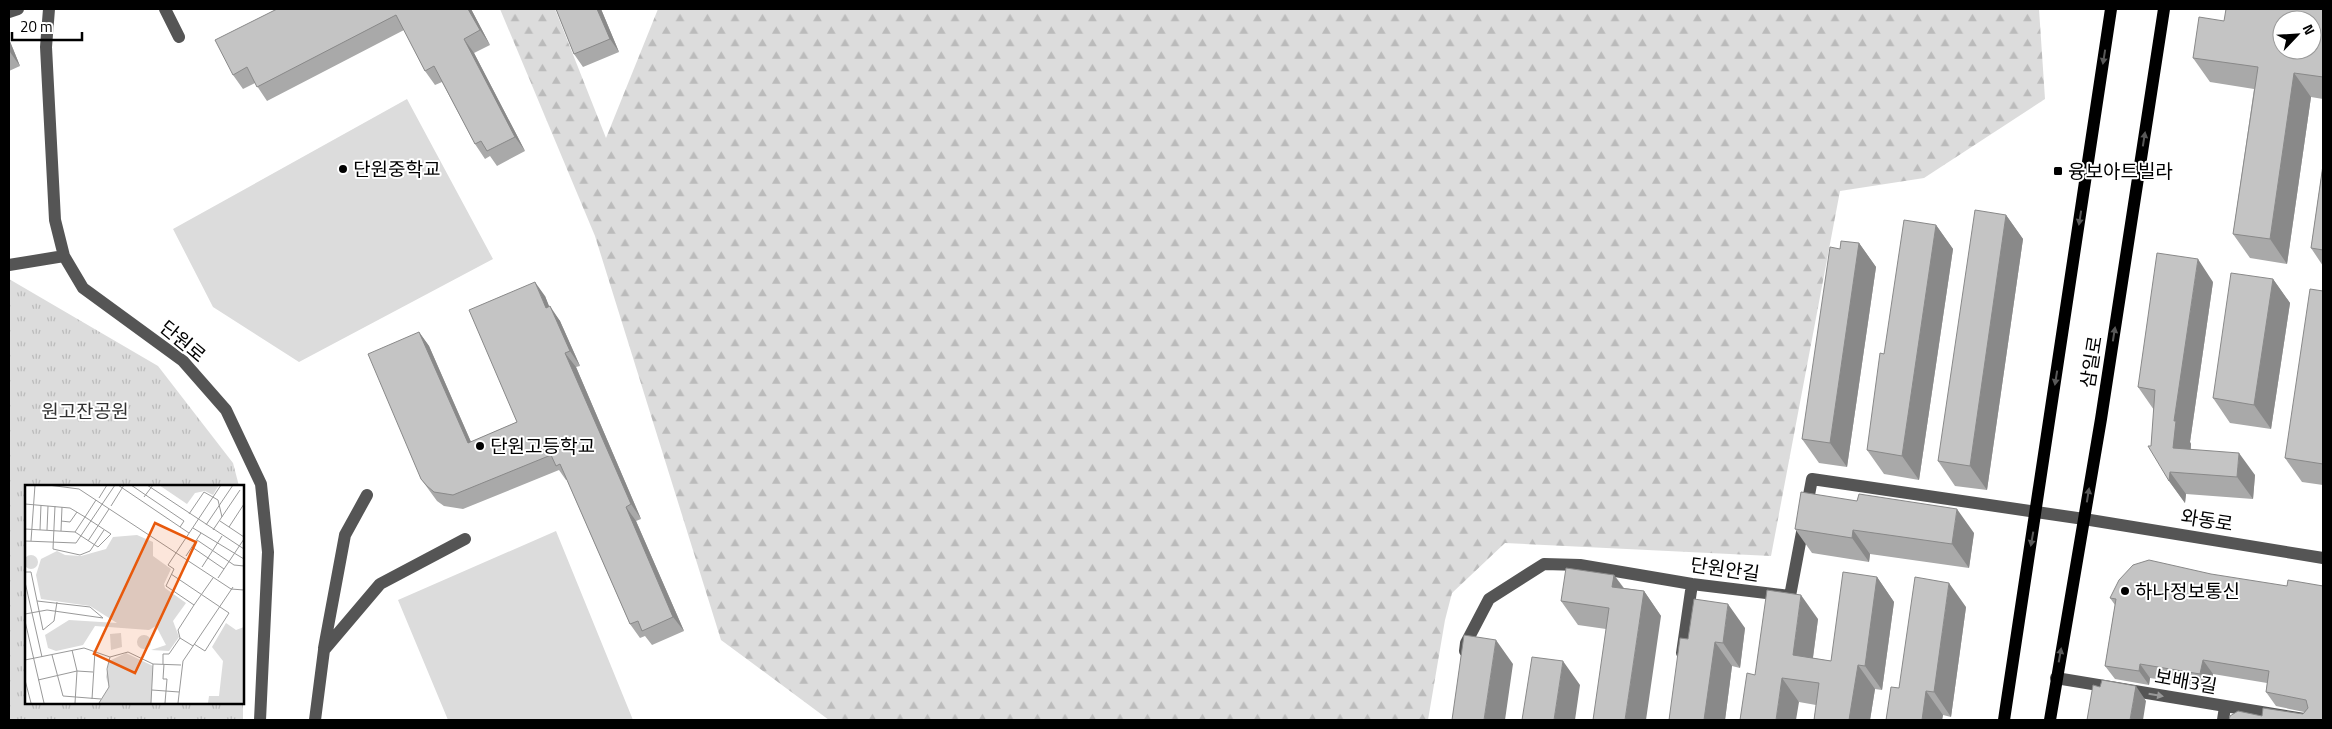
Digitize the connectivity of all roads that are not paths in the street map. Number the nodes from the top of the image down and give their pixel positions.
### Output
1 (18, 9) edge
2 (49, 9) edge
3 (165, 9) edge
4 (2112, 9) edge
5 (2164, 9) edge
6 (9, 12) edge
7 (179, 38) dead end
8 (64, 256) junction
9 (9, 265) edge
10 (367, 495) dead end
11 (2036, 513) junction
12 (2084, 519) junction
13 (465, 539) dead end
14 (2323, 558) edge
15 (1692, 584) junction
16 (324, 650) junction
17 (1680, 662) edge
18 (1463, 663) edge
19 (2056, 678) junction
20 (2225, 707) junction
21 (260, 720) edge
22 (315, 720) edge
23 (2004, 720) edge
24 (2050, 720) edge
25 (2223, 720) edge
26 (2310, 720) edge

1 - 6 street
2 - 8 street, 단원로
3 - 7 street
4 -> 11 main road, 삼일로
12 -> 5 main road, 삼일로
8 - 9 street
8 - 21 street, 단원로
10 - 16 street
11 - 12 street, 단원안길
11 - 15 street, 단원안길
11 -> 23 main road, 삼일로
12 - 14 street, 와동로
19 -> 12 main road, 삼일로
13 - 16 street
15 - 17 street
15 - 18 street, 단원안길
16 - 22 street
19 -> 20 street, 보배3길
19 - 24 main road, 삼일로
20 - 25 street
20 - 26 street, 보배3길

